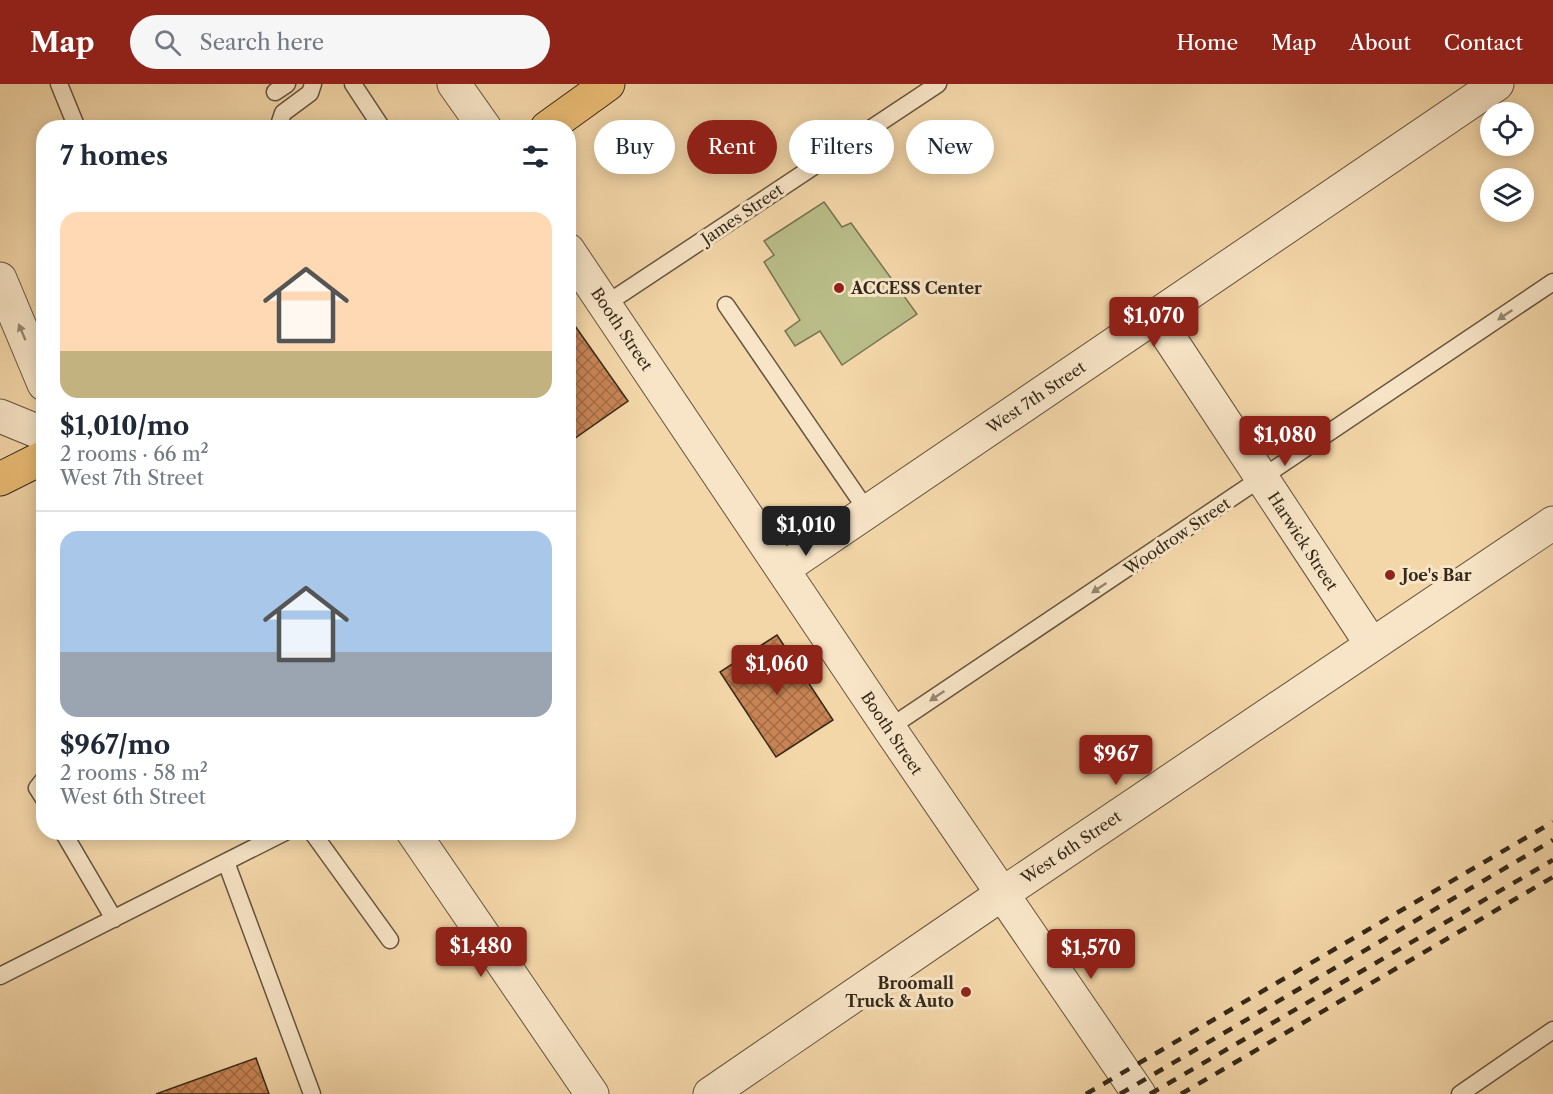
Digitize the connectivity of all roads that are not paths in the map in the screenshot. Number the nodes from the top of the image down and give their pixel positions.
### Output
1 (58, 84) edge
2 (313, 84) edge
3 (353, 84) edge
4 (454, 84) edge
5 (608, 84) edge
6 (938, 84) edge
7 (1497, 84) edge
8 (74, 120) edge
9 (281, 120) edge
10 (377, 120) edge
11 (479, 120) edge
12 (558, 120) edge
13 (576, 261) edge
14 (0, 279) edge
15 (1553, 282) edge
16 (606, 304) junction
17 (726, 305) dead end
18 (1155, 316) junction
19 (36, 365) edge
20 (0, 416) edge
21 (36, 431) edge
22 (36, 461) edge
23 (0, 479) edge
24 (1262, 479) junction
25 (868, 512) junction
26 (1553, 523) edge
27 (783, 569) junction
28 (1372, 645) junction
29 (889, 728) junction
30 (68, 840) edge
31 (269, 840) edge
32 (318, 840) edge
33 (418, 840) edge
34 (226, 862) junction
35 (1002, 894) junction
36 (114, 919) junction
37 (390, 940) dead end
38 (0, 976) edge
39 (1553, 1030) edge
40 (312, 1094) edge
41 (591, 1094) edge
42 (710, 1094) edge
43 (1139, 1094) edge
44 (1460, 1094) edge

1 - 8 lane
2 - 9 lane
3 - 10 lane
4 - 11 street
5 - 12 main road
6 - 16 lane, James Street
7 - 18 street, West 7th Street
13 - 16 street, Booth Street
19 -> 14 street
15 -> 24 lane, Woodrow Street
16 - 27 street, Booth Street
17 - 25 lane
18 - 24 street, Harwick Street
18 - 25 street, West 7th Street
20 - 21 street
22 - 23 main road
24 - 28 street, Harwick Street
24 -> 29 lane, Woodrow Street
25 - 27 street, West 7th Street
26 - 28 street, West 6th Street
27 - 29 street, Booth Street
28 - 35 street, West 6th Street
29 - 35 street, Booth Street
30 - 36 lane
31 - 34 lane
32 - 37 lane
33 - 41 street
34 - 36 lane
34 - 40 lane
35 - 42 street, West 6th Street
35 - 43 street, Booth Street
36 - 38 lane
39 - 44 lane

